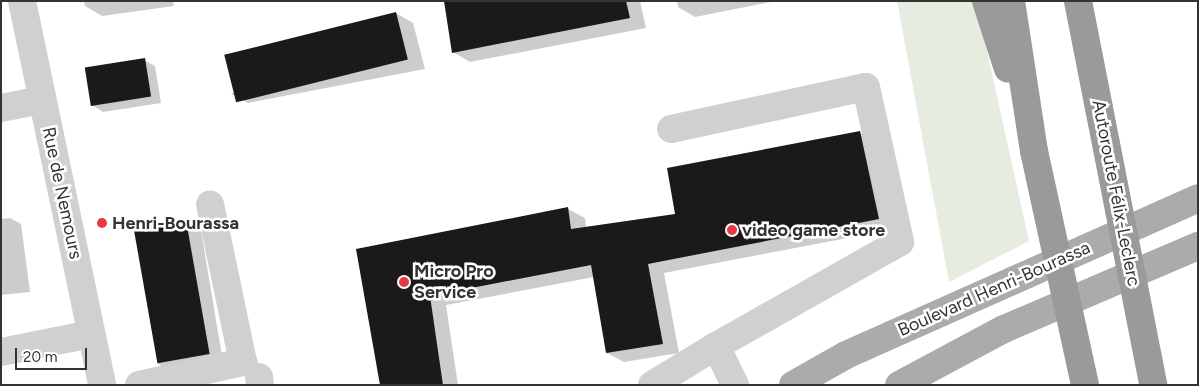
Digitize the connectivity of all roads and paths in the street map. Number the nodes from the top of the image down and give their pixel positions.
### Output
1 (22, 1) edge
2 (986, 1) edge
3 (1011, 1) edge
4 (1078, 1) edge
5 (1096, 1) edge
6 (41, 100) junction
7 (1, 108) edge
8 (1100, 113) junction
9 (671, 129) dead end
10 (1034, 151) junction
11 (1198, 198) edge
12 (210, 204) dead end
13 (1198, 246) edge
14 (91, 334) junction
15 (716, 346) junction
16 (1, 352) edge
17 (102, 385) edge
18 (139, 385) edge
19 (652, 385) edge
20 (734, 385) edge
21 (793, 385) edge
22 (899, 385) edge
23 (1085, 385) edge
24 (1153, 385) edge

1 - 6 street, Rue de Nemours
2 - 10 highway
3 - 10 highway
4 - 8 highway, Autoroute Félix-Leclerc
5 - 8 highway
6 - 7 street
6 - 14 street, Rue de Nemours
8 - 24 highway, Autoroute Félix-Leclerc
9 - 15 street
10 - 23 highway
11 - 21 main road, Boulevard Henri-Bourassa
12 - 18 street
13 - 22 main road
14 - 16 street
14 - 17 street, Rue de Nemours
15 - 19 street
15 - 20 street

